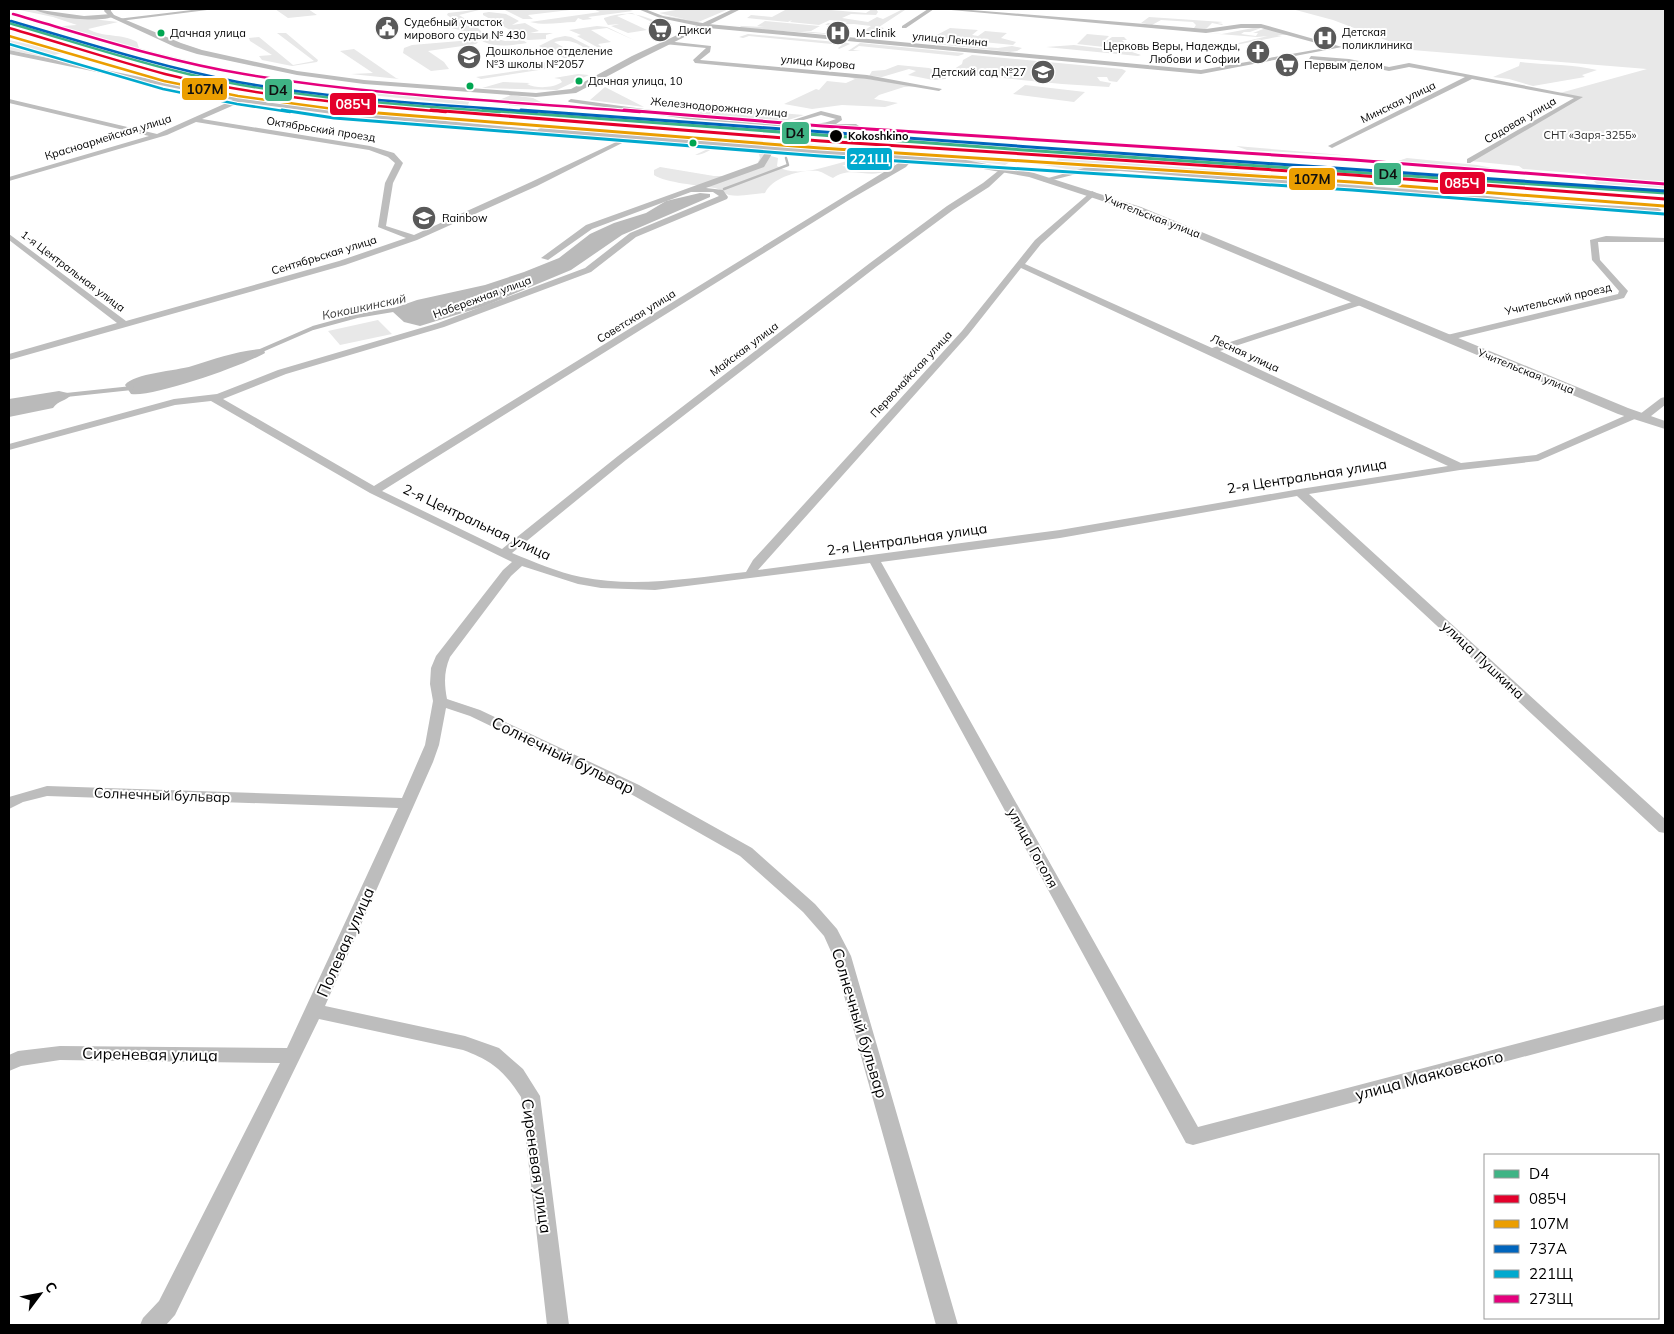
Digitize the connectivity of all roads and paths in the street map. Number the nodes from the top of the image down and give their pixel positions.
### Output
1 (36, 9) edge
2 (100, 9) edge
3 (108, 9) edge
4 (212, 9) edge
5 (640, 9) edge
6 (738, 9) edge
7 (931, 9) edge
8 (943, 9) edge
9 (116, 17) junction
10 (706, 23) junction
11 (904, 27) dead end
12 (666, 43) junction
13 (9, 52) edge
14 (1296, 56) junction
15 (33, 58) junction
16 (18, 61) dead end
17 (695, 61) joint
18 (1473, 76) junction
19 (939, 89) dead end
20 (570, 98) junction
21 (240, 100) junction
22 (9, 101) edge
23 (193, 120) junction
24 (782, 124) junction
25 (827, 125) junction
26 (856, 126) dead end
27 (541, 131) joint
28 (156, 136) junction
29 (631, 137) junction
30 (1332, 146) dead end
31 (772, 147) junction
32 (910, 158) junction
33 (1470, 161) dead end
34 (1003, 169) junction
35 (9, 179) edge
36 (1045, 180) junction
37 (699, 189) junction
38 (1092, 193) junction
39 (1658, 210) dead end
40 (9, 236) edge
41 (414, 238) junction
42 (1665, 240) edge
43 (545, 258) dead end
44 (1019, 264) junction
45 (1361, 302) junction
46 (124, 324) junction
47 (1446, 338) junction
48 (1211, 351) junction
49 (9, 357) edge
50 (214, 398) junction
51 (1665, 400) edge
52 (1639, 416) junction
53 (1665, 425) edge
54 (9, 448) edge
55 (1460, 467) junction
56 (374, 491) junction
57 (1300, 492) junction
58 (503, 554) junction
59 (873, 558) junction
60 (520, 561) junction
61 (752, 575) junction
62 (440, 700) junction
63 (408, 803) junction
64 (9, 804) edge
65 (1665, 828) edge
66 (313, 1011) junction
67 (1665, 1012) edge
68 (293, 1056) junction
69 (9, 1063) edge
70 (1193, 1138) joint
71 (151, 1325) edge
72 (558, 1325) edge
73 (947, 1325) edge

1 - 9 street
2 - 9 street
3 - 9 street
4 - 9 street
5 - 10 street, улица Ленина
6 - 10 street
7 - 11 street
8 - 14 street
9 - 20 street, Железнодорожная улица
10 - 12 street
10 - 14 street, улица Ленина
12 - 17 street
12 - 20 street
13 - 15 street
14 - 18 street
15 - 16 street
15 - 21 street
17 - 19 street, улица Кирова
18 - 30 street, Минская улица
18 - 33 street, Садовая улица
20 - 24 street, Железнодорожная улица
21 - 23 street, Красноармейская улица
21 - 27 street
22 - 28 street
23 - 28 street, Красноармейская улица
23 - 41 street, Октябрьский проезд
24 - 25 street, Железнодорожная улица
24 - 25 street
25 - 26 street, Железнодорожная улица
27 - 29 street, Учительская улица
28 - 35 street, Красноармейская улица
29 - 31 street, Учительская улица
29 - 41 street, Сентябрьская улица
31 - 32 street, Учительская улица
31 - 37 street
32 - 34 street, Учительская улица
32 - 56 street, Советская улица
34 - 36 street, Учительская улица
34 - 58 street, Майская улица
36 - 38 street, Учительская улица
36 - 39 street
37 - 43 street
37 - 50 street, Набережная улица
38 - 44 street, Первомайская улица
38 - 45 street, Учительская улица
40 - 46 street, 1-я Центральная улица
41 - 46 street, Сентябрьская улица
42 - 47 street, Учительский проезд
44 - 48 street, Лесная улица
44 - 61 street, Первомайская улица
45 - 47 street, Учительская улица
45 - 48 street
46 - 49 street, Сентябрьская улица
47 - 52 street, Учительская улица
48 - 55 street, Лесная улица
50 - 54 street
50 - 56 street, 2-я Центральная улица
51 - 52 street
52 - 53 street, Учительская улица
52 - 55 street, 2-я Центральная улица
55 - 57 street, 2-я Центральная улица
56 - 58 street, 2-я Центральная улица
57 - 59 street, 2-я Центральная улица
57 - 65 street, улица Пушкина
58 - 60 street, 2-я Центральная улица
59 - 61 street, 2-я Центральная улица
59 - 70 street, улица Гоголя
60 - 61 street, 2-я Центральная улица
60 - 62 street, Полевая улица
62 - 63 street, Полевая улица
62 - 73 street, Солнечный бульвар
63 - 64 street, Солнечный бульвар
63 - 66 street, Полевая улица
66 - 68 street, Полевая улица
66 - 72 street, Сиреневая улица
67 - 70 street, улица Маяковского
68 - 69 street, Сиреневая улица
68 - 71 street, Полевая улица

